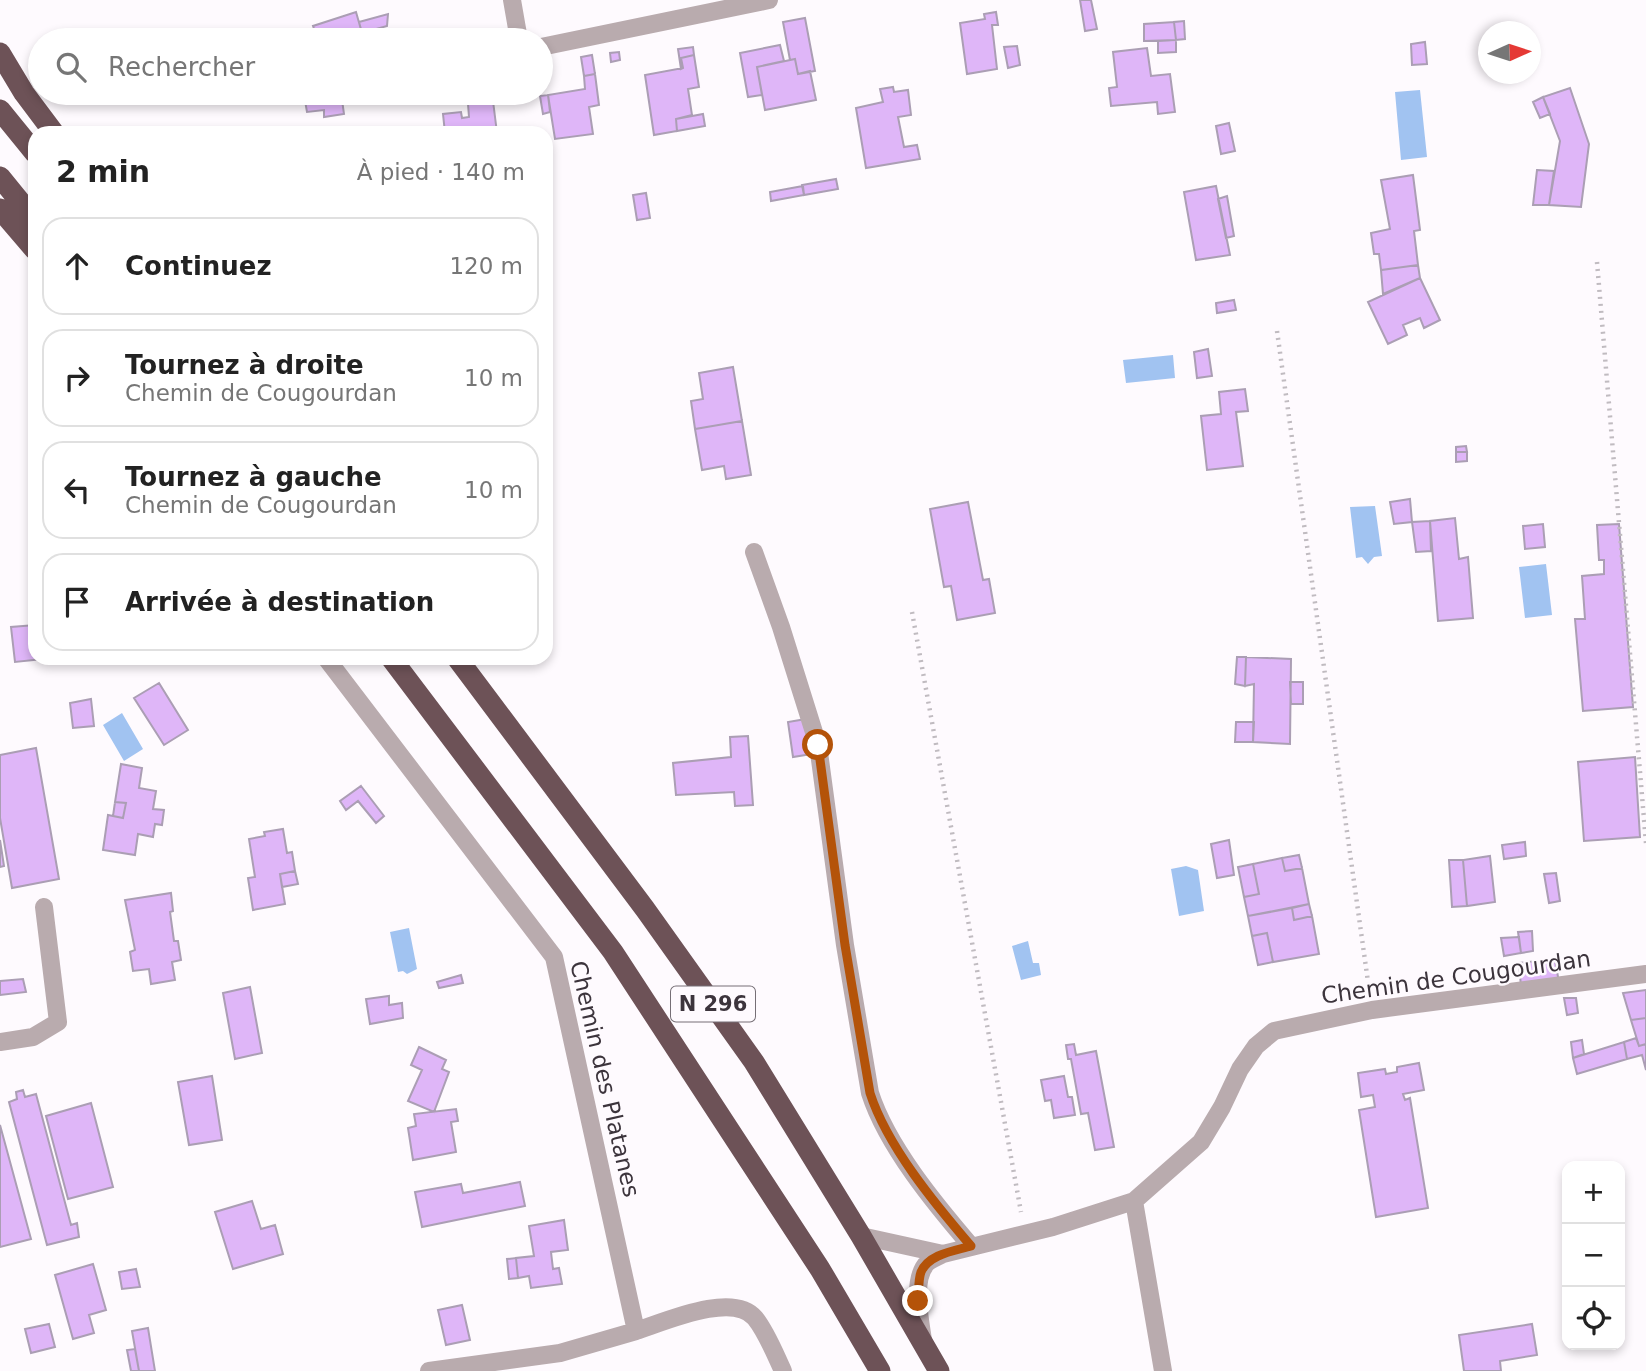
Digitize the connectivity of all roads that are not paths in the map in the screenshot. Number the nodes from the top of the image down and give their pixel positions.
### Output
1 (512, 0) edge
2 (769, 0) edge
3 (517, 28) edge
4 (553, 45) edge
5 (0, 53) edge
6 (28, 98) edge
7 (33, 105) edge
8 (0, 110) edge
9 (49, 126) edge
10 (28, 144) edge
11 (0, 177) edge
12 (0, 209) edge
13 (28, 211) edge
14 (28, 242) edge
15 (754, 552) dead end
16 (331, 665) edge
17 (396, 665) edge
18 (462, 665) edge
19 (44, 907) dead end
20 (1646, 974) edge
21 (0, 1042) edge
22 (1134, 1201) junction
23 (861, 1236) junction
24 (971, 1246) junction
25 (943, 1254) junction
26 (636, 1331) junction
27 (923, 1343) junction
28 (429, 1371) edge
29 (783, 1371) edge
30 (880, 1371) edge
31 (939, 1371) edge
32 (1163, 1371) edge

1 - 3 street
2 - 4 street
5 - 6 highway
7 - 9 highway
8 - 10 highway
11 - 13 highway
12 - 14 highway
15 - 24 street
16 - 26 street, Chemin des Platanes
17 - 30 highway, N 296
18 - 23 highway, N 296
19 - 21 street
20 - 22 street, Chemin de Cougourdan
22 - 24 street, Chemin de Cougourdan
22 - 32 street
23 - 25 street, Chemin de Cougourdan
23 - 27 highway, N 296
24 - 25 street, Chemin de Cougourdan
25 - 27 street, Chemin de Cougourdan
26 - 28 street
26 - 29 street
27 - 31 highway, N 296

